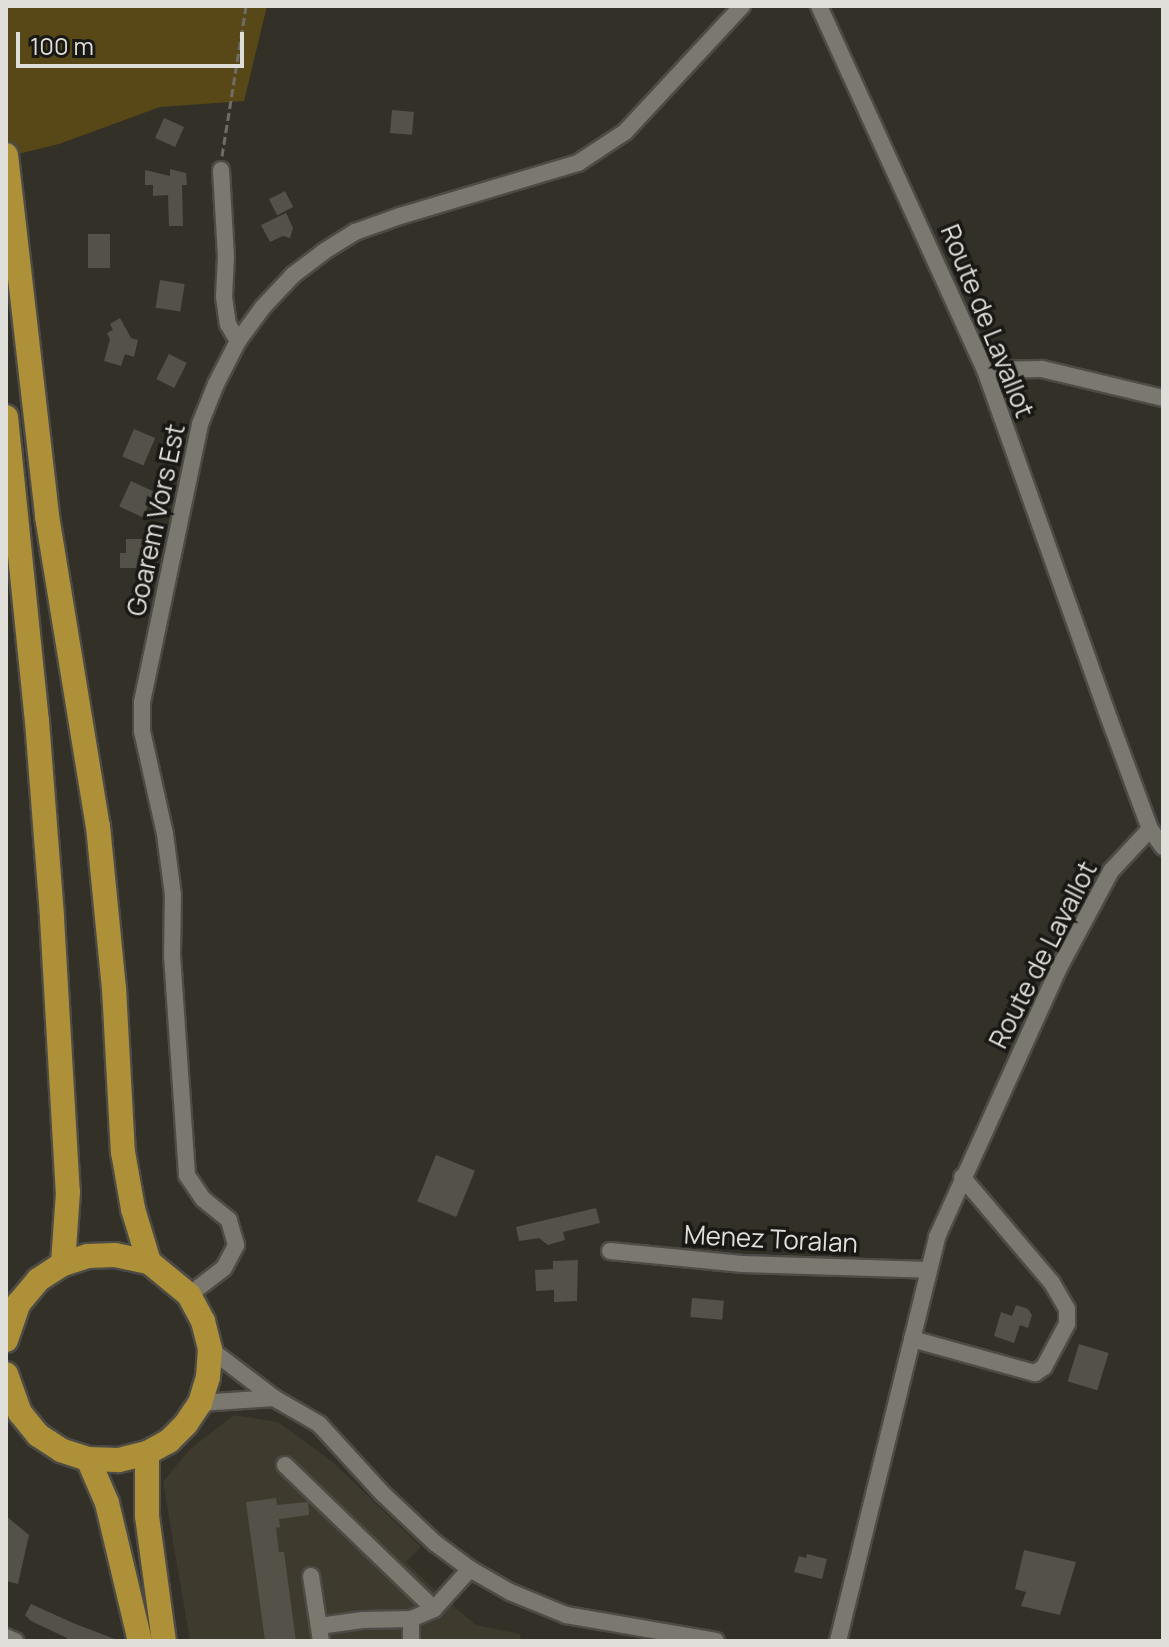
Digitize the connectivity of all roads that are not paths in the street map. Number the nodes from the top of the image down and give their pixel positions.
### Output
1 (742, 6) edge
2 (819, 6) edge
3 (6, 155) edge
4 (221, 170) road end
5 (238, 341) junction
6 (985, 370) junction
7 (1163, 398) edge
8 (6, 417) edge
9 (1150, 829) junction
10 (1163, 847) edge
11 (962, 1177) junction
12 (610, 1251) dead end
13 (149, 1262) junction
14 (63, 1264) junction
15 (929, 1270) junction
16 (189, 1295) junction
17 (912, 1339) junction
18 (6, 1340) edge
19 (210, 1349) junction
20 (6, 1374) edge
21 (274, 1398) junction
22 (200, 1403) junction
23 (147, 1453) junction
24 (88, 1459) junction
25 (285, 1465) dead end
26 (470, 1569) junction
27 (311, 1576) dead end
28 (434, 1609) junction
29 (411, 1619) junction
30 (320, 1634) edge
31 (6, 1637) edge
32 (15, 1641) edge
33 (140, 1641) edge
34 (164, 1641) edge
35 (411, 1641) edge
36 (716, 1641) edge
37 (838, 1641) edge

1 - 5 street, Goarem Vors Est
2 - 6 street, Route de Lavallot
3 - 13 highway
4 - 5 street
5 - 16 street, Goarem Vors Est
6 - 7 street
6 - 9 street, Route de Lavallot
8 - 14 highway
9 - 10 street
9 - 11 street, Route de Lavallot
11 - 15 street, Route de Lavallot
11 - 17 street
12 - 15 street, Menez Toralan
13 - 14 highway
13 - 16 highway
14 - 18 highway
15 - 17 street, Route de Lavallot
16 - 19 highway
17 - 37 street, Route de Lavallot
19 - 21 street
19 - 22 highway
20 - 24 highway
21 - 22 street
21 - 26 street
22 - 23 highway
23 - 24 highway
23 - 34 highway
24 - 33 highway
25 - 28 street
26 - 28 street
26 - 36 street
27 - 30 street
28 - 29 street
29 - 30 street
29 - 35 street
31 - 32 street

